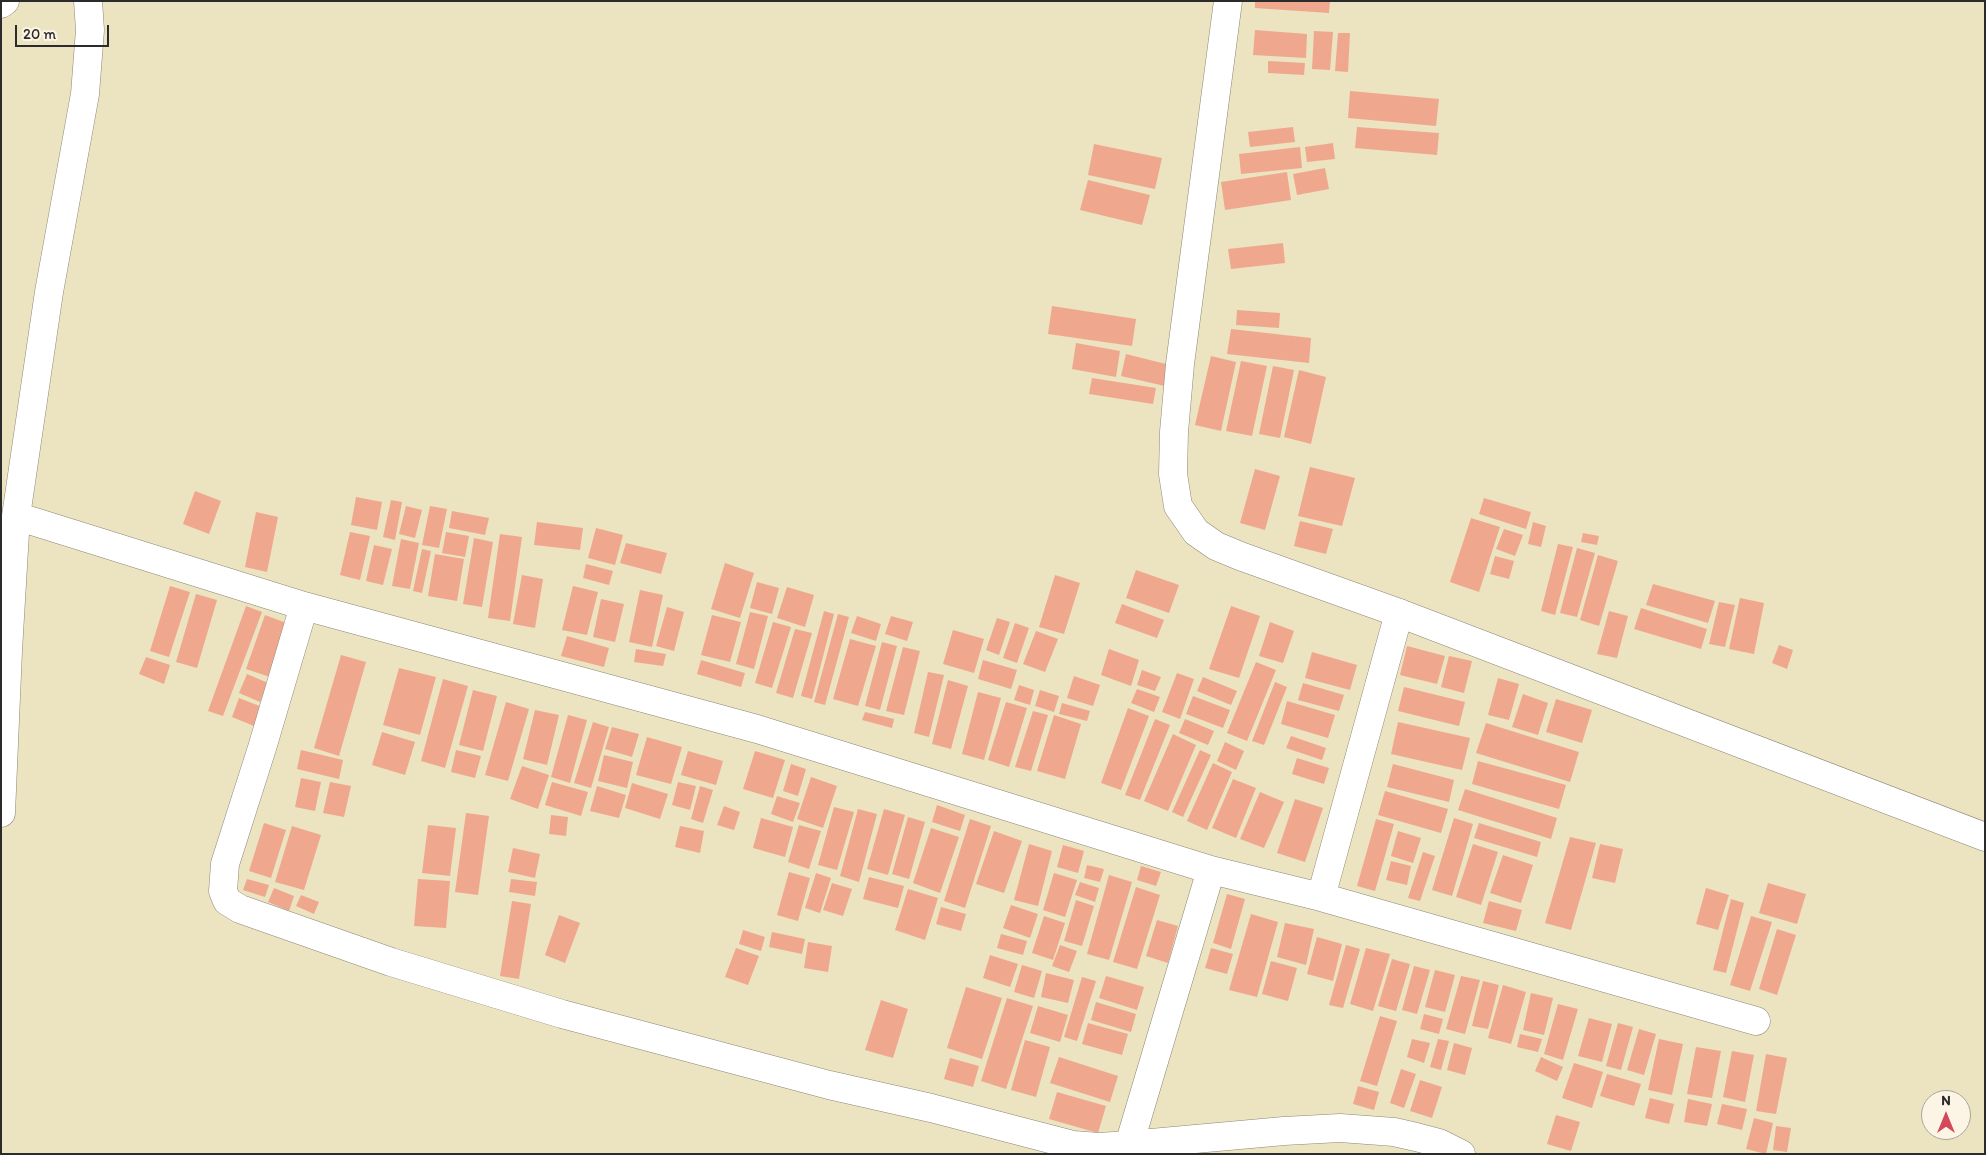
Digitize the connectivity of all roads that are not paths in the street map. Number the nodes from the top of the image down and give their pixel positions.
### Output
1 (5, 1) edge
2 (88, 1) edge
3 (1228, 1) edge
4 (1, 4) edge
5 (16, 516) junction
6 (304, 606) junction
7 (1399, 612) junction
8 (1, 814) edge
9 (1985, 837) edge
10 (1211, 870) junction
11 (1321, 897) junction
12 (1756, 1021) dead end
13 (1129, 1145) junction
14 (1461, 1154) edge

1 - 4 street
2 - 5 street
3 - 7 street
5 - 6 street
5 - 8 street
6 - 10 street
6 - 13 street
7 - 9 street
7 - 11 street
10 - 11 street
10 - 13 street
11 - 12 street
13 - 14 street

